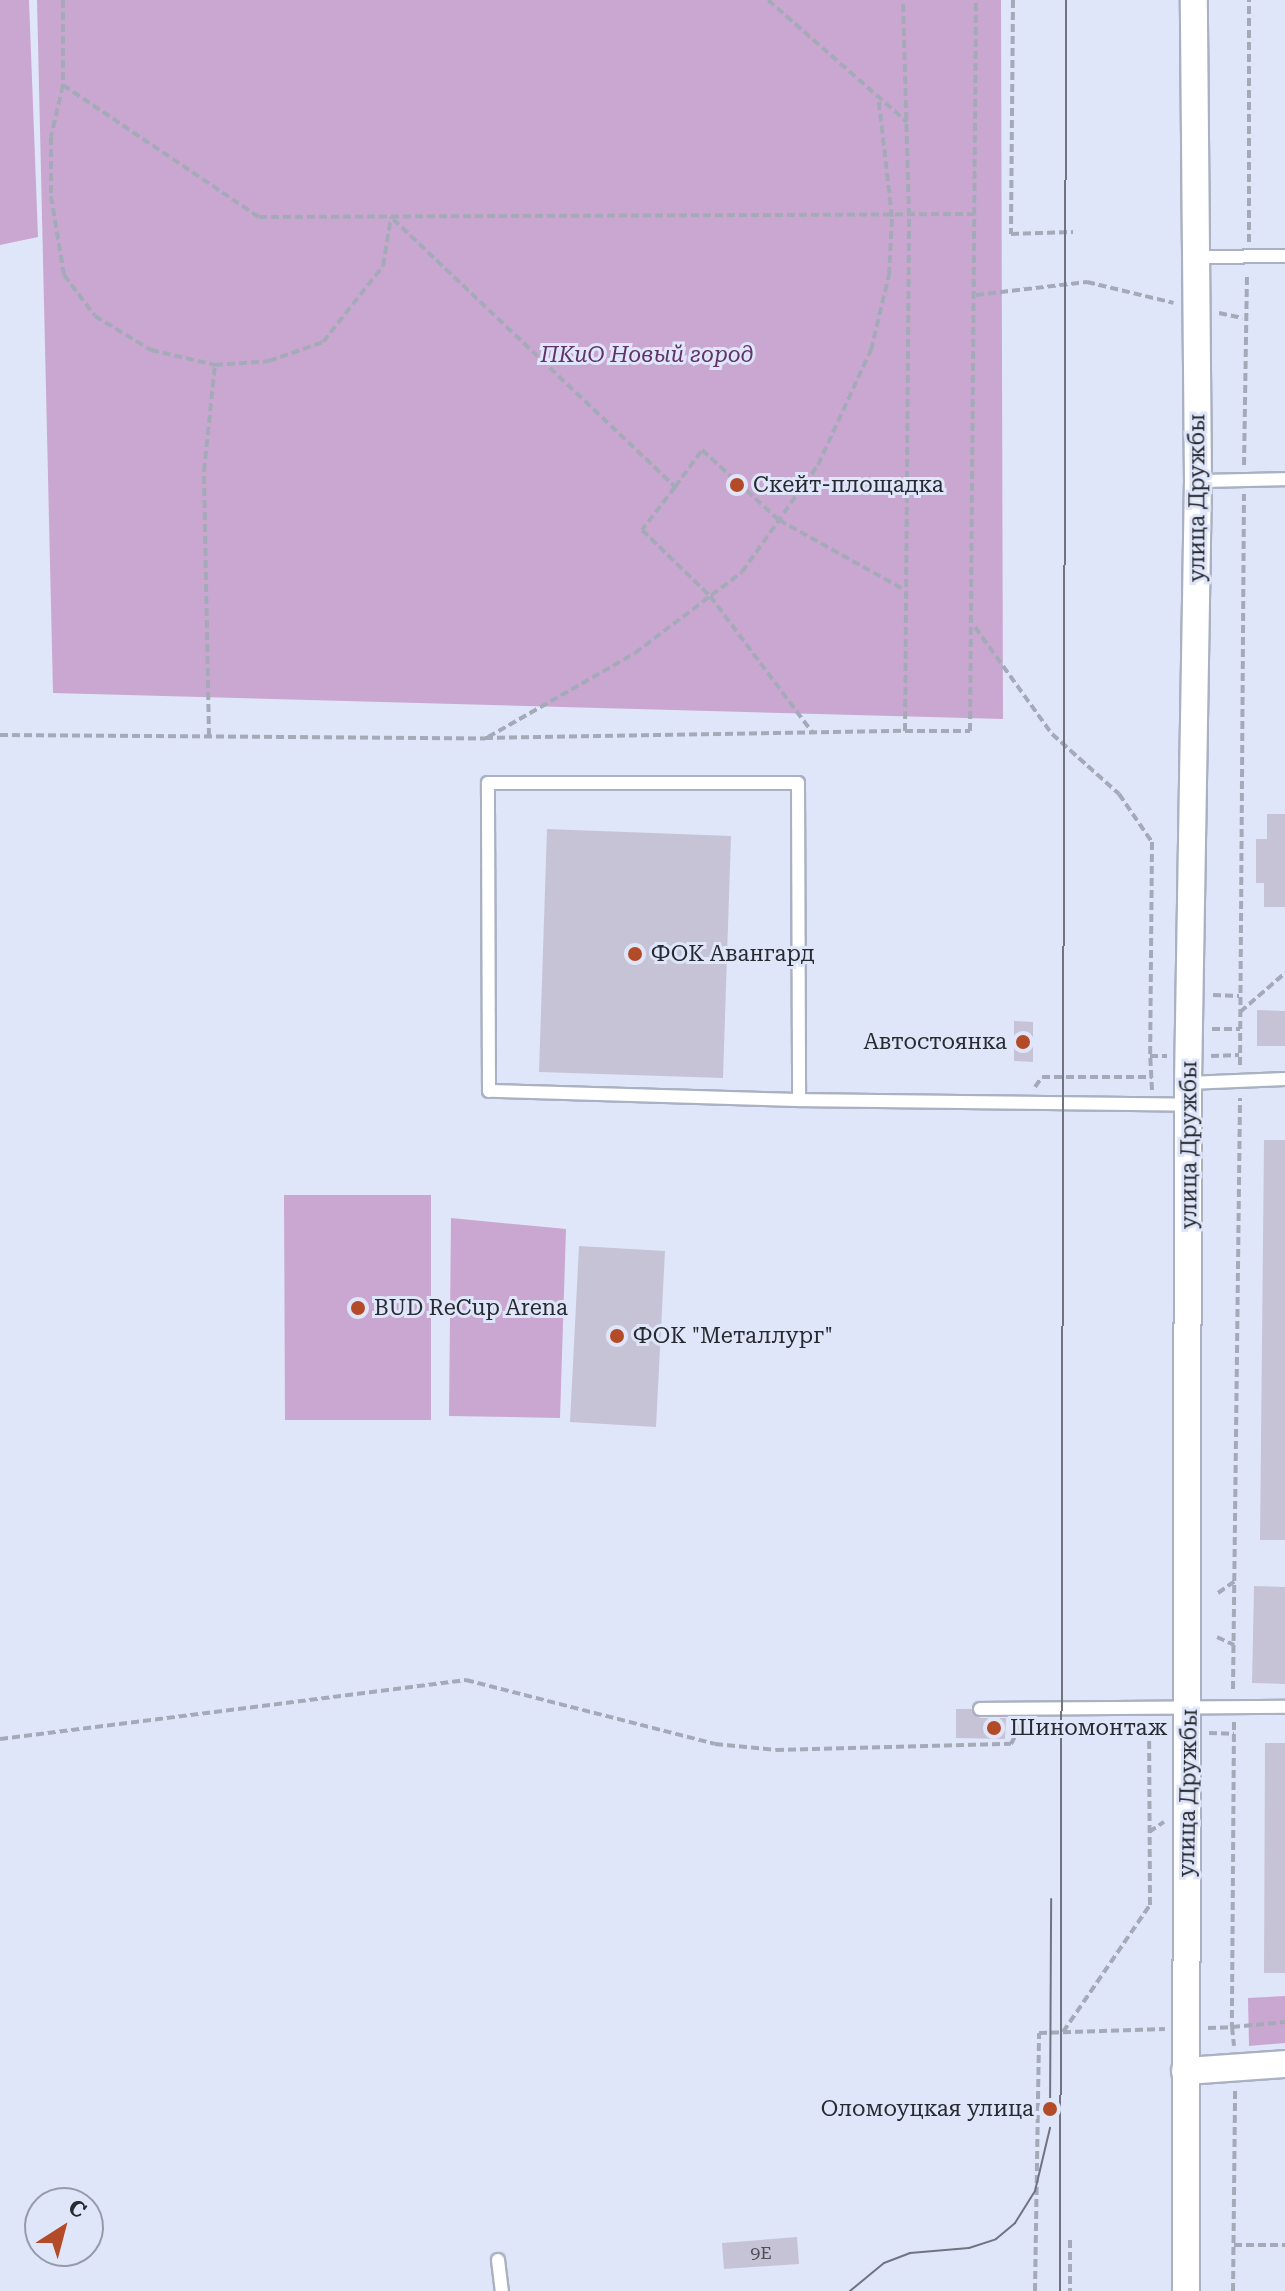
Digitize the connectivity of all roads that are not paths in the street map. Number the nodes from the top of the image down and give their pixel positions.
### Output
1 (1194, 0) edge
2 (1285, 256) edge
3 (1194, 257) junction
4 (1285, 479) edge
5 (1198, 481) junction
6 (1285, 1079) edge
7 (1188, 1094) junction
8 (799, 1100) junction
9 (1189, 1705) junction
10 (1285, 1707) edge
11 (980, 1709) dead end
12 (1285, 2064) edge
13 (1185, 2071) junction
14 (498, 2260) dead end
15 (502, 2291) edge
16 (1186, 2291) edge

1 - 3 street, улица Дружбы
2 - 3 lane
3 - 5 street, улица Дружбы
4 - 5 lane
5 - 7 street, улица Дружбы
6 - 7 lane
7 - 8 lane
7 - 9 street, улица Дружбы
8 - 8 lane
9 - 10 lane
9 - 11 lane
9 - 13 street, улица Дружбы
12 - 13 street
13 - 16 street, улица Дружбы
14 - 15 lane

